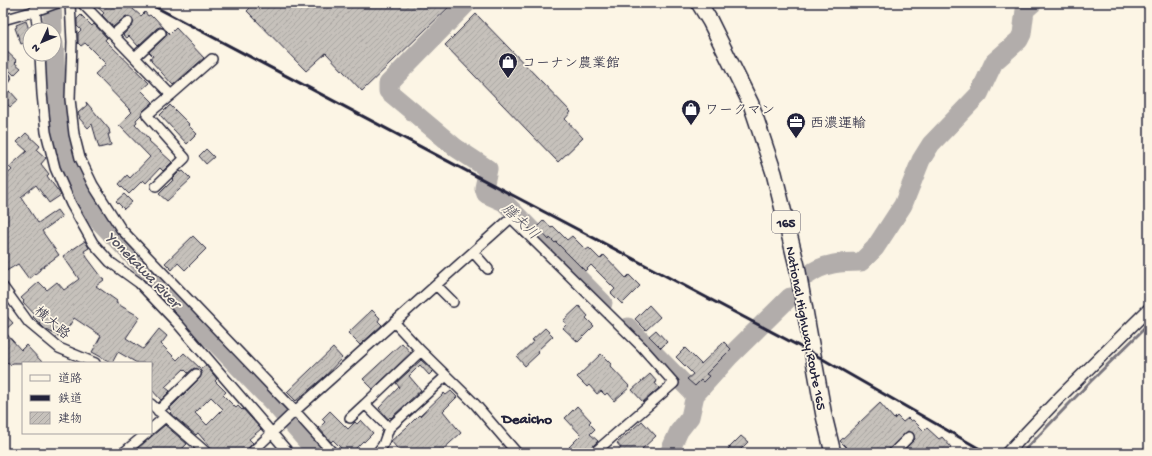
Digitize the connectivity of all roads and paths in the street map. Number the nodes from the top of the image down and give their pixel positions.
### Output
1 (57, 3) edge
2 (70, 3) edge
3 (82, 3) edge
4 (700, 3) edge
5 (37, 8) edge
6 (3, 20) edge
7 (38, 22) edge
8 (128, 22) dead end
9 (161, 33) dead end
10 (113, 35) junction
11 (135, 57) junction
12 (212, 59) dead end
13 (40, 62) edge
14 (171, 95) junction
15 (156, 186) dead end
16 (473, 252) junction
17 (488, 270) dead end
18 (436, 285) junction
19 (3, 287) edge
20 (453, 302) dead end
21 (1149, 309) edge
22 (394, 322) junction
23 (421, 351) junction
24 (93, 362) edge
25 (196, 374) dead end
26 (446, 376) junction
27 (365, 404) junction
28 (152, 405) edge
29 (294, 412) junction
30 (162, 414) junction
31 (350, 418) dead end
32 (152, 428) edge
33 (389, 428) junction
34 (272, 431) junction
35 (146, 434) edge
36 (909, 437) dead end
37 (605, 450) edge
38 (123, 453) edge
39 (207, 453) edge
40 (251, 453) edge
41 (289, 453) edge
42 (333, 453) edge
43 (377, 453) edge
44 (517, 453) edge
45 (594, 453) edge
46 (833, 453) edge
47 (893, 453) edge
48 (1007, 453) edge

1 - 5 street
2 - 29 street
3 - 10 street
4 - 46 highway, National Highway Route 165 / 165
5 - 6 street
5 - 7 street
8 - 10 street
9 - 11 street
10 - 11 street
11 - 14 street
12 - 14 street
13 - 34 street
14 - 15 street
16 - 17 street
16 - 18 street
16 - 37 street
18 - 20 street
18 - 22 street
19 - 24 street, 横大路
21 - 48 street
22 - 23 street
22 - 29 street
23 - 26 street
23 - 27 street
25 - 30 street
26 - 33 street
26 - 44 street
27 - 31 street
27 - 33 street
28 - 30 street
29 - 34 street
29 - 42 street
30 - 32 street
30 - 39 street
33 - 43 street
34 - 40 street
34 - 41 street
35 - 38 street
36 - 47 street
37 - 45 street

